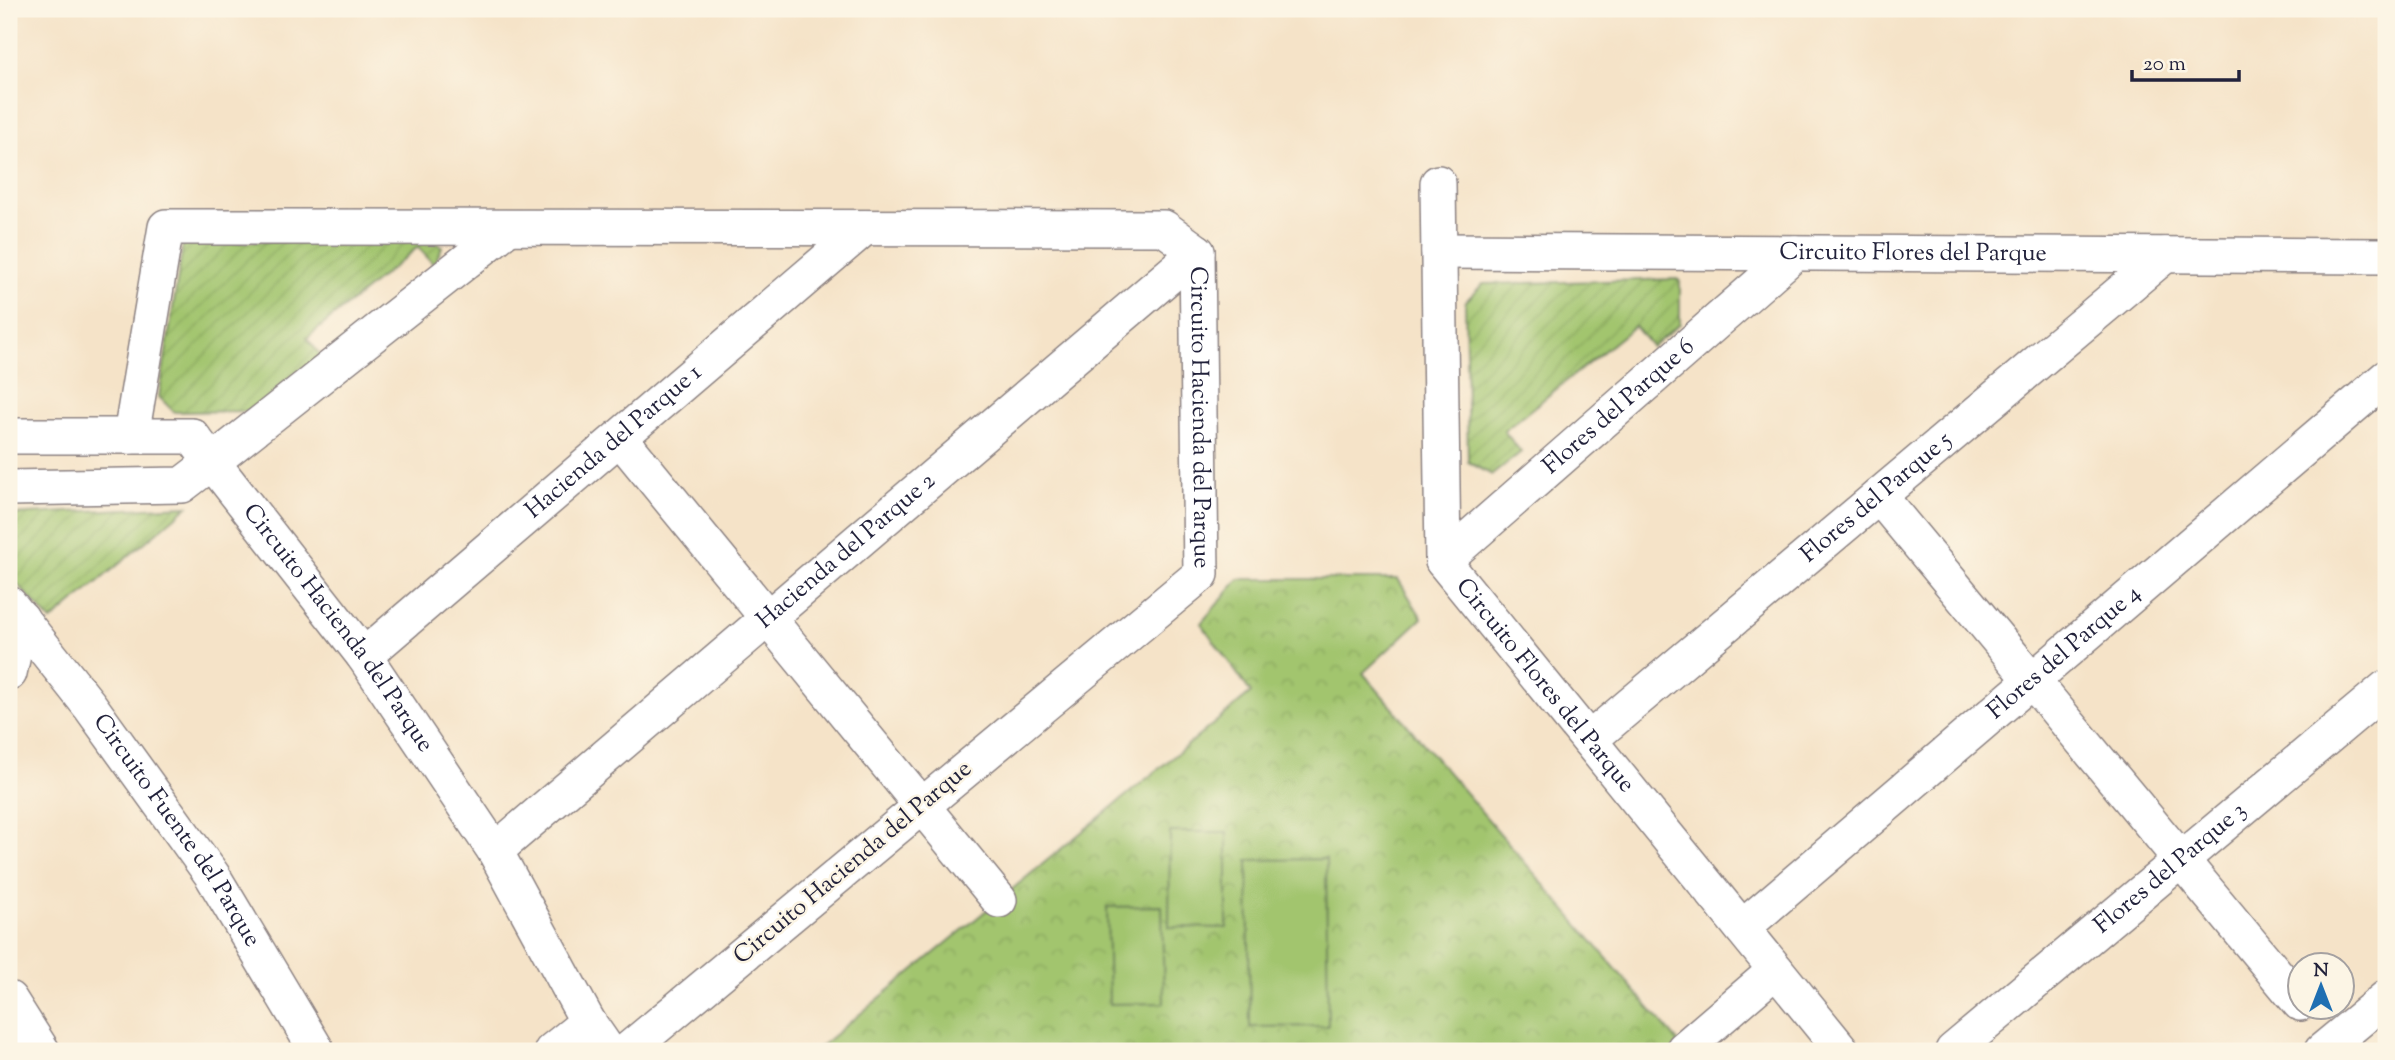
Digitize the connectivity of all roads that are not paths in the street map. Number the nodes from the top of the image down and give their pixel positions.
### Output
1 (1438, 183) dead end
2 (508, 228) junction
3 (864, 228) junction
4 (1439, 251) junction
5 (1198, 252) junction
6 (1795, 253) junction
7 (2165, 255) junction
8 (2386, 256) edge
9 (2386, 378) edge
10 (9, 436) edge
11 (131, 436) junction
12 (620, 438) junction
13 (212, 462) junction
14 (9, 488) edge
15 (1879, 496) junction
16 (1443, 561) junction
17 (15, 611) edge
18 (767, 620) junction
19 (364, 656) junction
20 (9, 674) edge
21 (2032, 680) junction
22 (2386, 688) edge
23 (1589, 740) junction
24 (922, 806) junction
25 (495, 851) junction
26 (2181, 859) junction
27 (999, 900) dead end
28 (1742, 928) junction
29 (1776, 970) junction
30 (2286, 985) edge
31 (2386, 998) edge
32 (9, 999) edge
33 (588, 1021) junction
34 (2312, 1021) edge
35 (2328, 1047) edge
36 (1684, 1049) dead end
37 (42, 1051) edge
38 (317, 1051) edge
39 (552, 1051) edge
40 (608, 1051) edge
41 (626, 1051) edge
42 (1842, 1051) edge
43 (1953, 1051) edge

1 - 4 street, Circuito Flores del Parque
2 - 3 street, Circuito Hacienda del Parque
2 - 11 street, Circuito Hacienda del Parque
2 - 13 street
3 - 5 street, Circuito Hacienda del Parque
3 - 12 street, Hacienda del Parque 1
4 - 6 street, Circuito Flores del Parque
4 - 16 street, Circuito Flores del Parque
5 - 18 street, Hacienda del Parque 2
5 - 24 street, Circuito Hacienda del Parque
6 - 7 street, Circuito Flores del Parque
6 - 16 street, Flores del Parque 6
7 - 8 street, Circuito Flores del Parque
7 - 15 street, Flores del Parque 5
9 - 21 street, Flores del Parque 4
10 - 11 street, Circuito Hacienda del Parque
11 - 13 street, Circuito Hacienda del Parque
12 - 18 street
12 - 19 street, Hacienda del Parque 1
13 - 14 street
13 - 19 street, Circuito Hacienda del Parque
15 - 21 street
15 - 23 street, Flores del Parque 5
16 - 23 street, Circuito Flores del Parque
17 - 20 street, Circuito Fuente del Parque
17 - 38 street, Circuito Fuente del Parque
18 - 24 street
18 - 25 street, Hacienda del Parque 2
19 - 25 street, Circuito Hacienda del Parque
21 - 26 street
21 - 28 street, Flores del Parque 4
22 - 26 street, Flores del Parque 3
23 - 28 street, Circuito Flores del Parque
24 - 27 street
24 - 41 street, Circuito Hacienda del Parque
25 - 33 street, Circuito Hacienda del Parque
26 - 30 street
26 - 43 street, Flores del Parque 3
28 - 29 street, Circuito Flores del Parque
29 - 36 street
29 - 42 street, Circuito Flores del Parque
31 - 35 street
32 - 37 street
33 - 39 street
33 - 40 street, Circuito Hacienda del Parque
34 - 35 street

